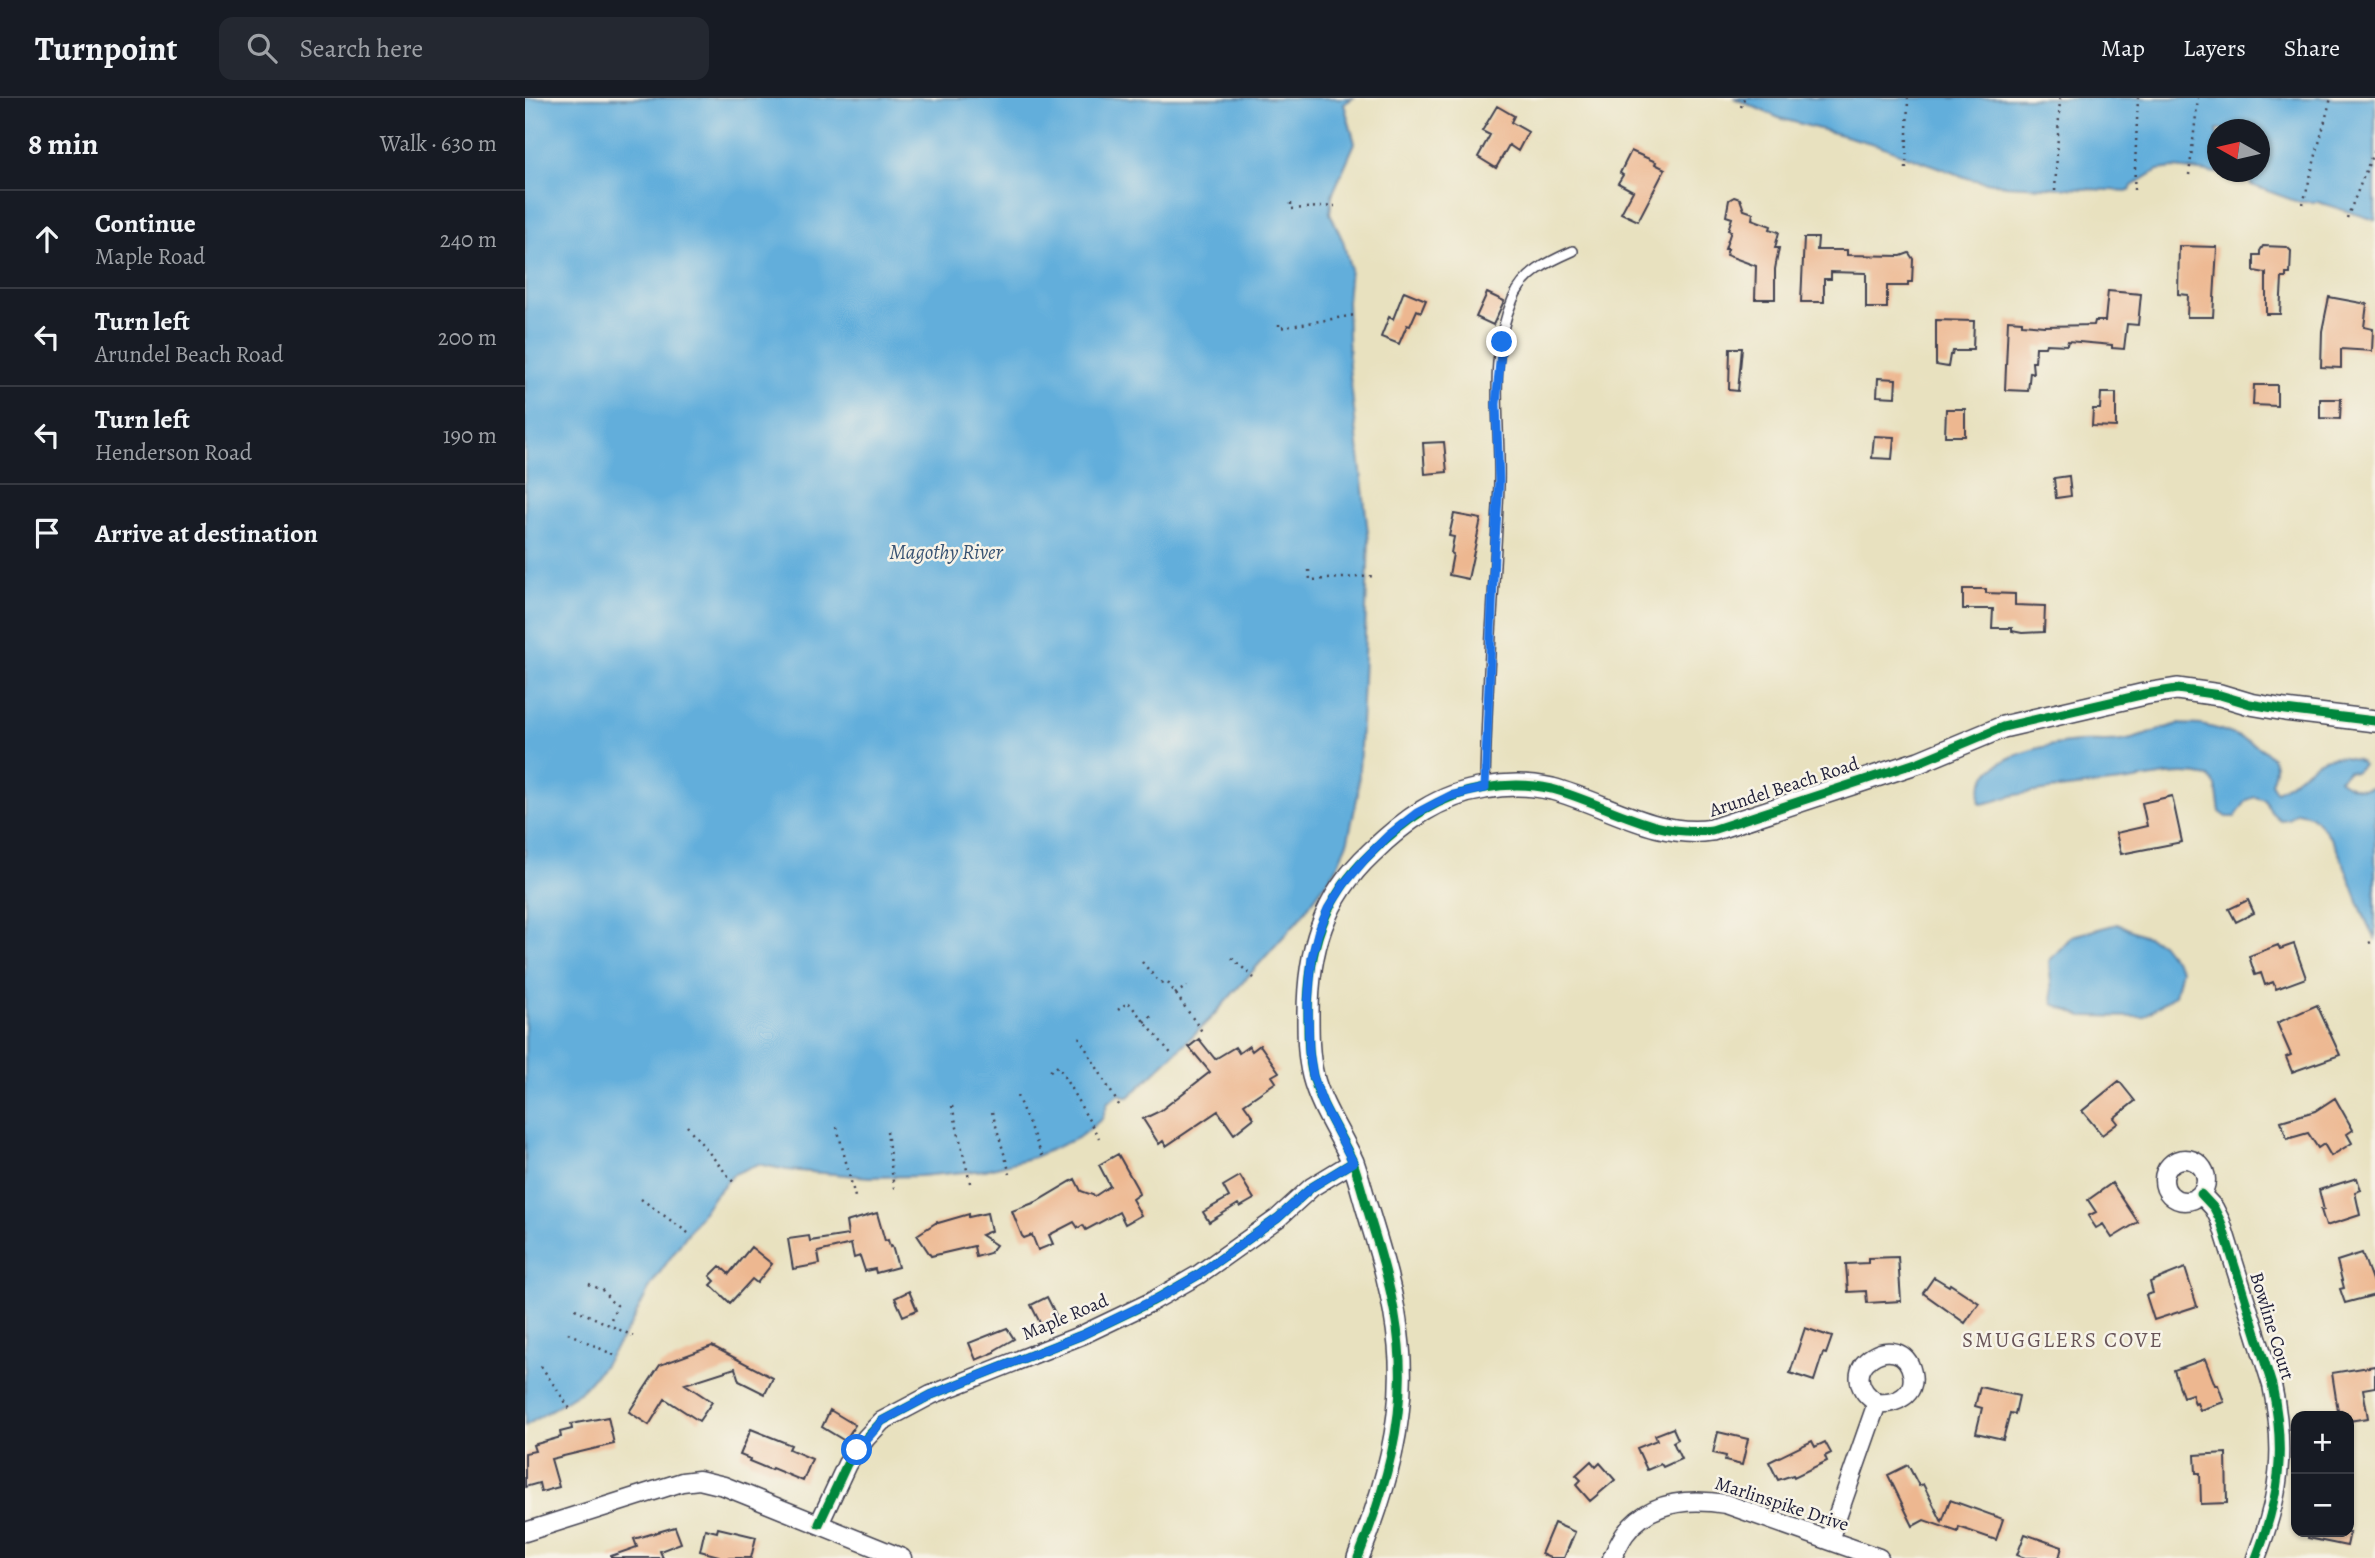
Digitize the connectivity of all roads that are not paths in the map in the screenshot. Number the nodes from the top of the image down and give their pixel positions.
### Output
1 (1573, 251) dead end
2 (2375, 720) edge
3 (1485, 788) junction
4 (1353, 1162) junction
5 (2201, 1195) dead end
6 (1877, 1403) dead end
7 (819, 1524) junction
8 (525, 1532) edge
9 (1829, 1540) junction
10 (902, 1558) edge
11 (1358, 1558) edge
12 (1612, 1558) edge
13 (1879, 1558) edge
14 (2256, 1558) edge

1 - 3 lane
2 - 3 street, Arundel Beach Road
3 - 4 street, Arundel Beach Road
4 - 7 street, Maple Road
4 - 11 street, Arundel Beach Road
5 - 14 street, Bowline Court
6 - 9 street
7 - 8 street
7 - 10 street
9 - 12 street, Marlinspike Drive
9 - 13 street, Marlinspike Drive

